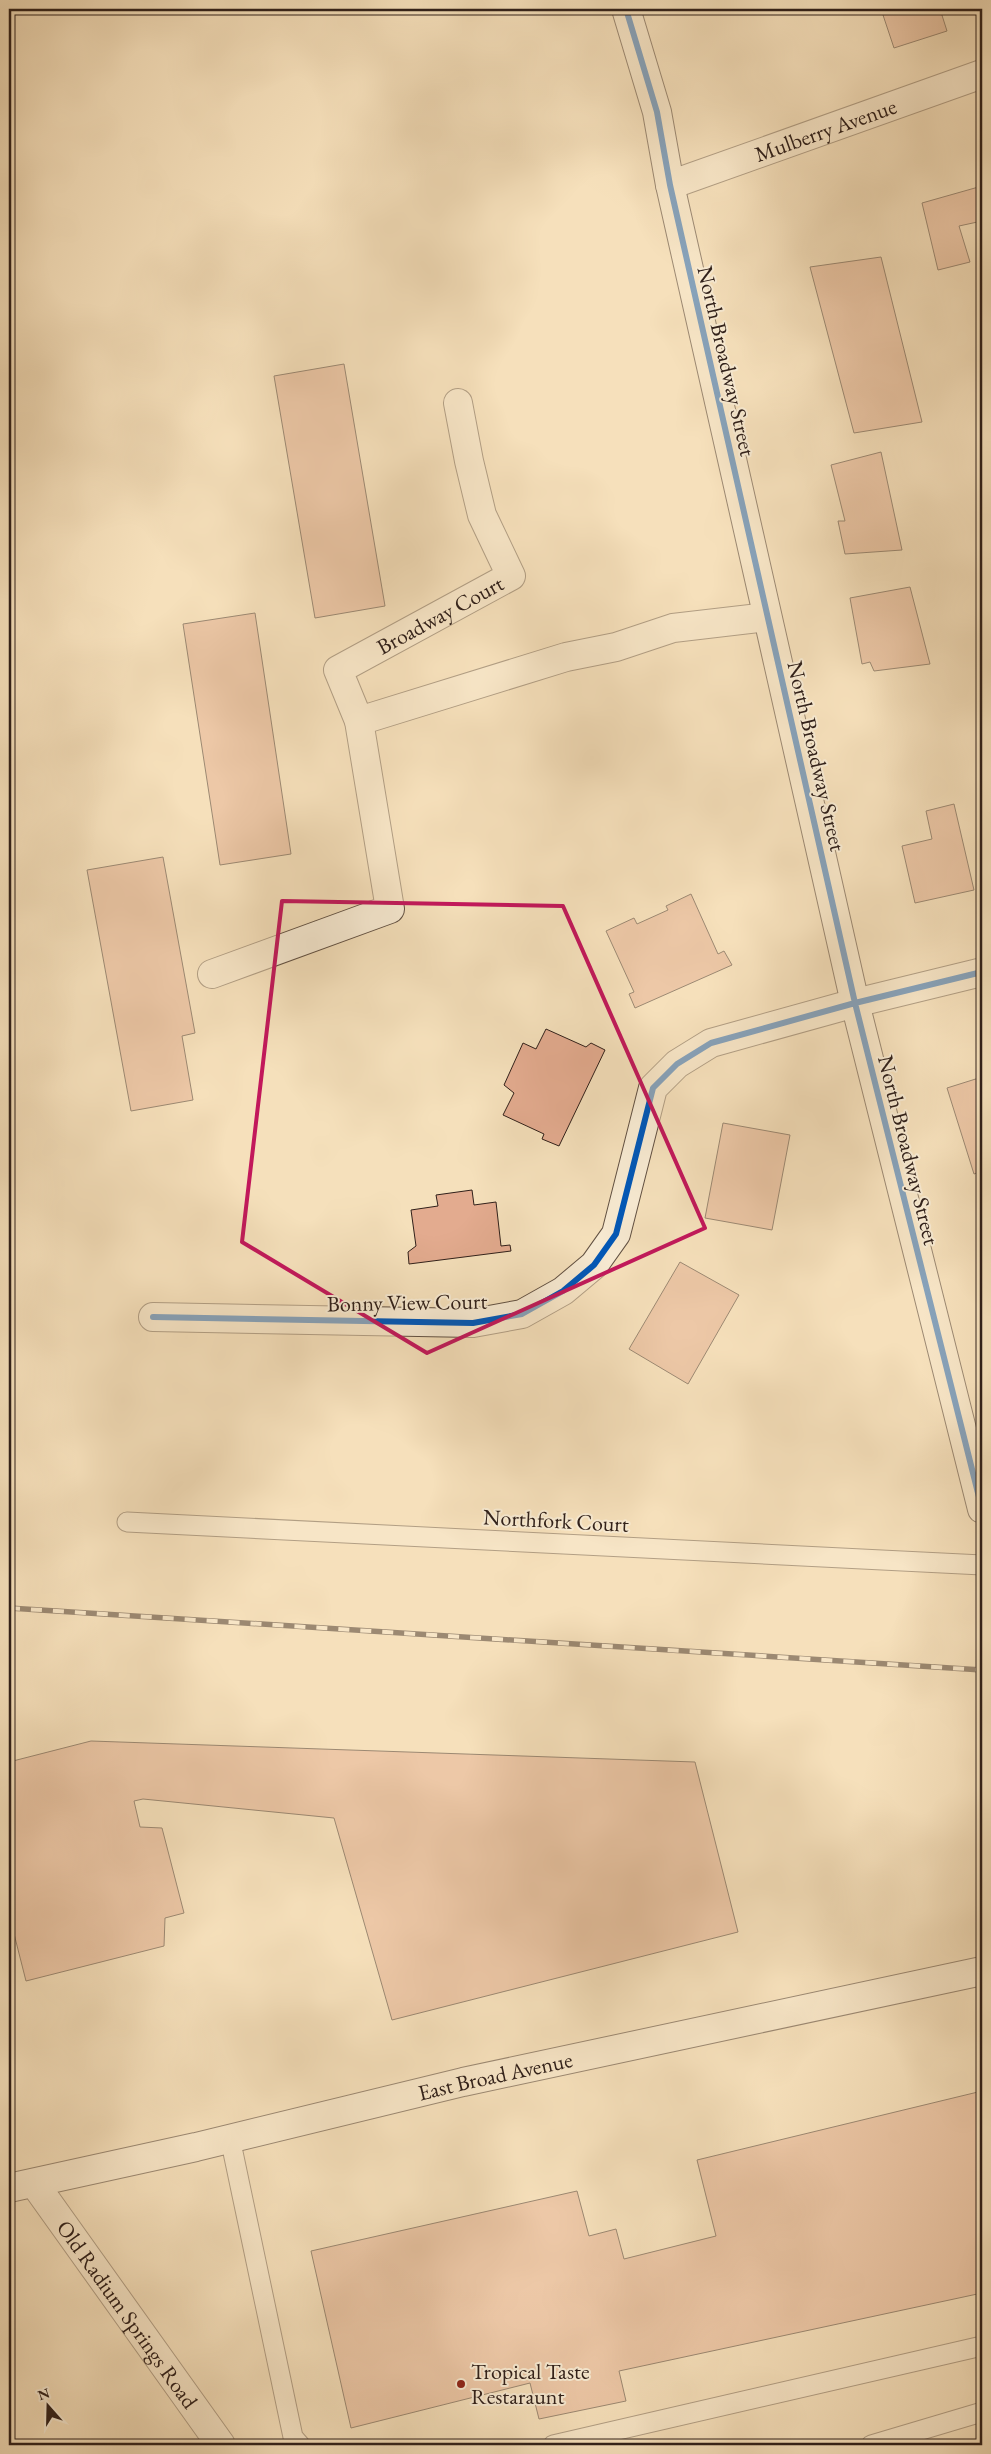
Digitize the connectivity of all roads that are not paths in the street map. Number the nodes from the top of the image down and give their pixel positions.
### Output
1 (626, 9) edge
2 (982, 74) edge
3 (670, 185) junction
4 (458, 403) dead end
5 (767, 617) junction
6 (360, 721) junction
7 (982, 972) edge
8 (212, 974) dead end
9 (855, 1003) junction
10 (153, 1317) dead end
11 (982, 1508) edge
12 (127, 1522) dead end
13 (982, 1565) edge
14 (982, 1971) edge
15 (230, 2138) junction
16 (21, 2186) edge
17 (982, 2346) edge
18 (982, 2412) edge
19 (908, 2440) edge
20 (575, 2443) edge
21 (220, 2445) edge
22 (300, 2445) edge
23 (553, 2445) edge
24 (871, 2445) edge

1 - 3 street, North Broadway Street
2 - 3 street, Mulberry Avenue
3 - 5 street, North Broadway Street
4 - 6 street, Broadway Court
5 - 6 street
5 - 9 street, North Broadway Street
6 - 8 street, Broadway Court
7 - 9 street, Bonny View Court
9 - 10 street, Bonny View Court
9 - 11 street, North Broadway Street
12 - 13 lane, Northfork Court
14 - 15 street, East Broad Avenue
15 - 16 street, East Broad Avenue
15 - 22 lane
16 - 21 street, Old Radium Springs Road
17 - 20 lane
18 - 19 lane
19 - 24 lane
20 - 23 lane

